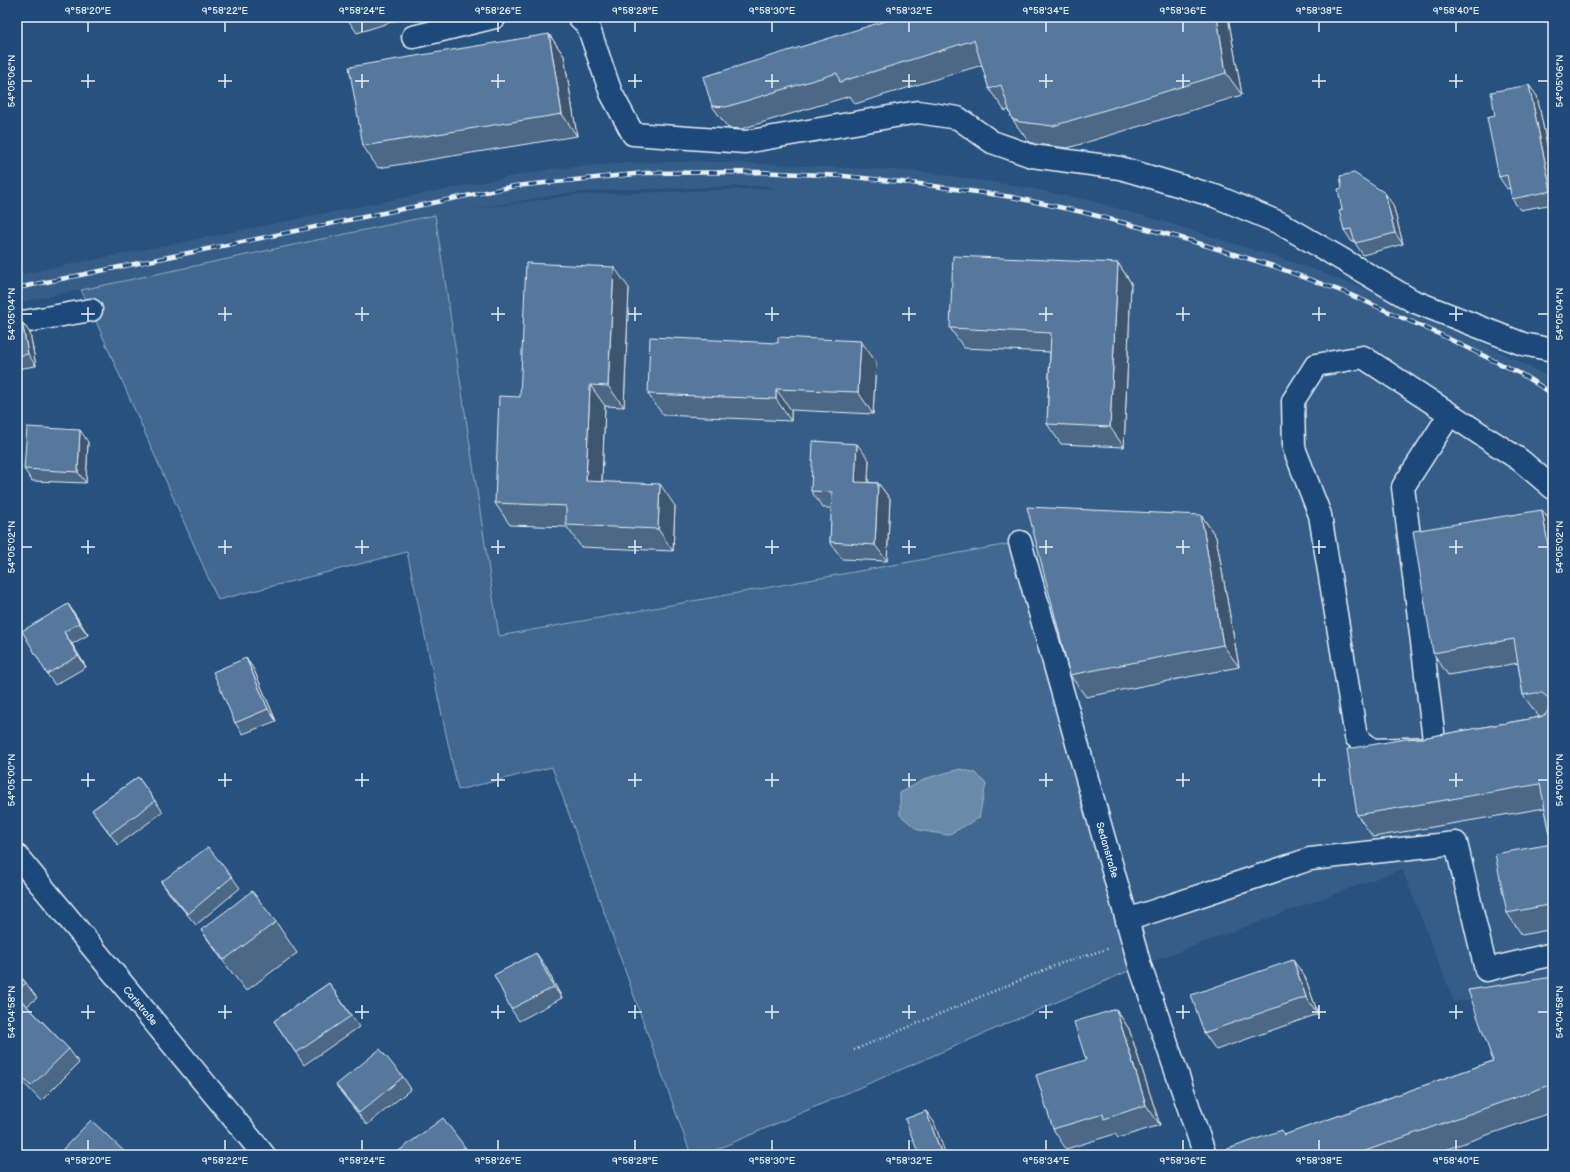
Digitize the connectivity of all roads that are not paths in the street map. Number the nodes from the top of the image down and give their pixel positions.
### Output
1 (495, 17) edge
2 (579, 17) edge
3 (413, 37) dead end
4 (91, 310) dead end
5 (17, 323) edge
6 (1553, 350) edge
7 (1450, 414) junction
8 (1553, 488) edge
9 (1020, 542) dead end
10 (17, 856) edge
11 (1127, 920) junction
12 (1553, 954) edge
13 (264, 1155) edge
14 (1205, 1155) edge

1 - 3 street
2 - 6 street
4 - 5 street
7 - 7 street
7 - 8 street
9 - 11 street, Sedanstraße
10 - 13 street, Carlstraße
11 - 12 street
11 - 14 street, Sedanstraße

